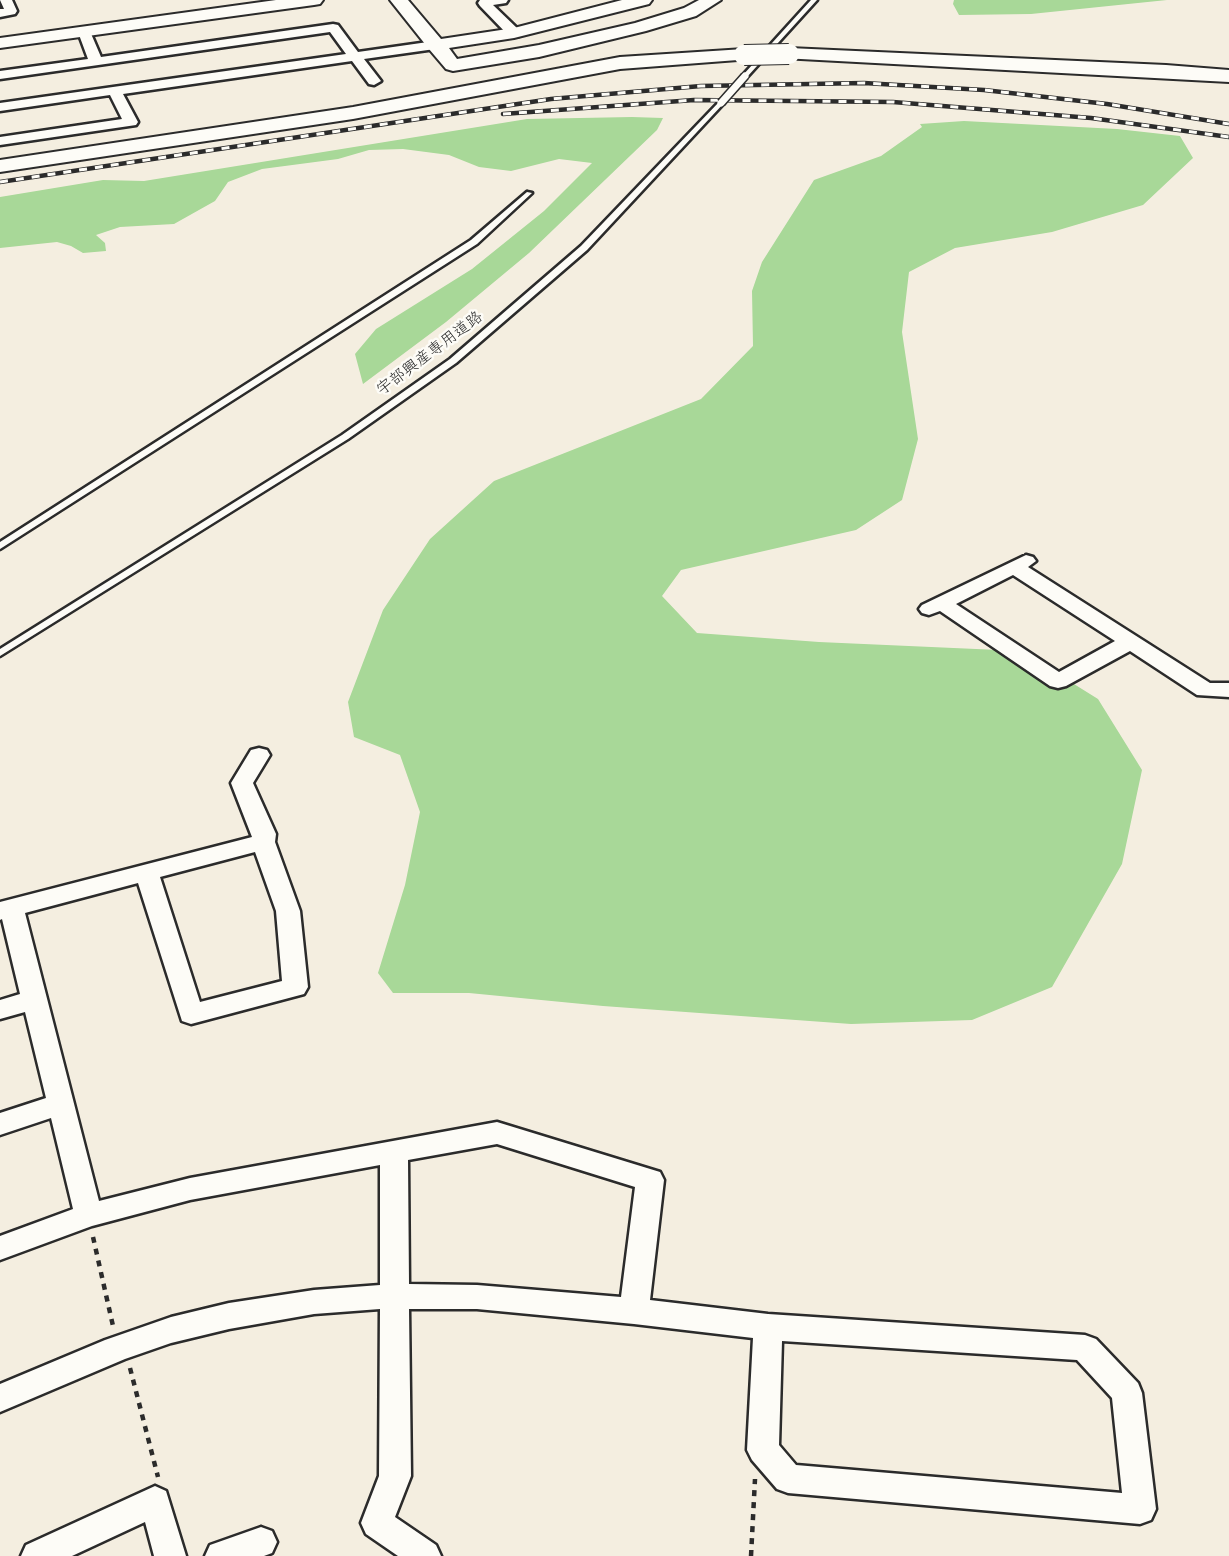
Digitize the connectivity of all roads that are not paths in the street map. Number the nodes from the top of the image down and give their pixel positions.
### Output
1 (6, 0) edge
2 (314, 0) edge
3 (399, 0) edge
4 (502, 0) edge
5 (643, 0) edge
6 (712, 0) edge
7 (814, 0) edge
8 (566, 5) dead end
9 (0, 13) edge
10 (585, 16) junction
11 (84, 32) junction
12 (514, 33) junction
13 (0, 43) edge
14 (435, 45) junction
15 (356, 56) junction
16 (96, 61) junction
17 (453, 64) junction
18 (122, 73) junction
19 (0, 75) edge
20 (1229, 76) edge
21 (374, 81) dead end
22 (476, 89) junction
23 (114, 90) junction
24 (0, 107) edge
25 (0, 141) edge
26 (0, 166) edge
27 (529, 193) dead end
28 (0, 546) edge
29 (1130, 642) junction
30 (0, 653) edge
31 (1228, 691) edge
32 (259, 755) dead end
33 (263, 842) junction
34 (147, 873) junction
35 (6, 909) edge
36 (34, 999) junction
37 (0, 1010) edge
38 (60, 1104) junction
39 (0, 1124) edge
40 (394, 1153) junction
41 (89, 1215) junction
42 (0, 1248) edge
43 (393, 1296) junction
44 (634, 1311) junction
45 (768, 1327) junction
46 (0, 1398) edge
47 (261, 1542) dead end
48 (37, 1556) edge
49 (170, 1556) edge
50 (221, 1556) edge
51 (425, 1556) edge

1 - 9 street
2 - 11 street
3 - 14 street
4 - 12 street
5 - 10 street
6 - 17 street
7 - 30 lane, 宇部興産専用道路, bridge
8 - 10 street
10 - 12 street
11 - 13 street
11 - 16 street
12 - 14 street
14 - 15 street
14 - 17 street
15 - 18 street
15 - 18 street
15 - 21 street
16 - 18 street
16 - 19 street
17 - 22 street
18 - 23 street
20 - 22 street, bridge
22 - 26 street
23 - 24 street
23 - 25 street
27 - 28 lane
29 - 29 street
29 - 31 street
32 - 33 street
33 - 34 street
33 - 34 street
34 - 35 street
35 - 36 street
36 - 37 street
36 - 38 street
38 - 39 street
38 - 41 street
40 - 41 street
40 - 43 street
40 - 44 street
41 - 42 street
43 - 44 street
43 - 46 street
43 - 51 street
44 - 45 street
45 - 45 street
47 - 50 street
48 - 49 street

